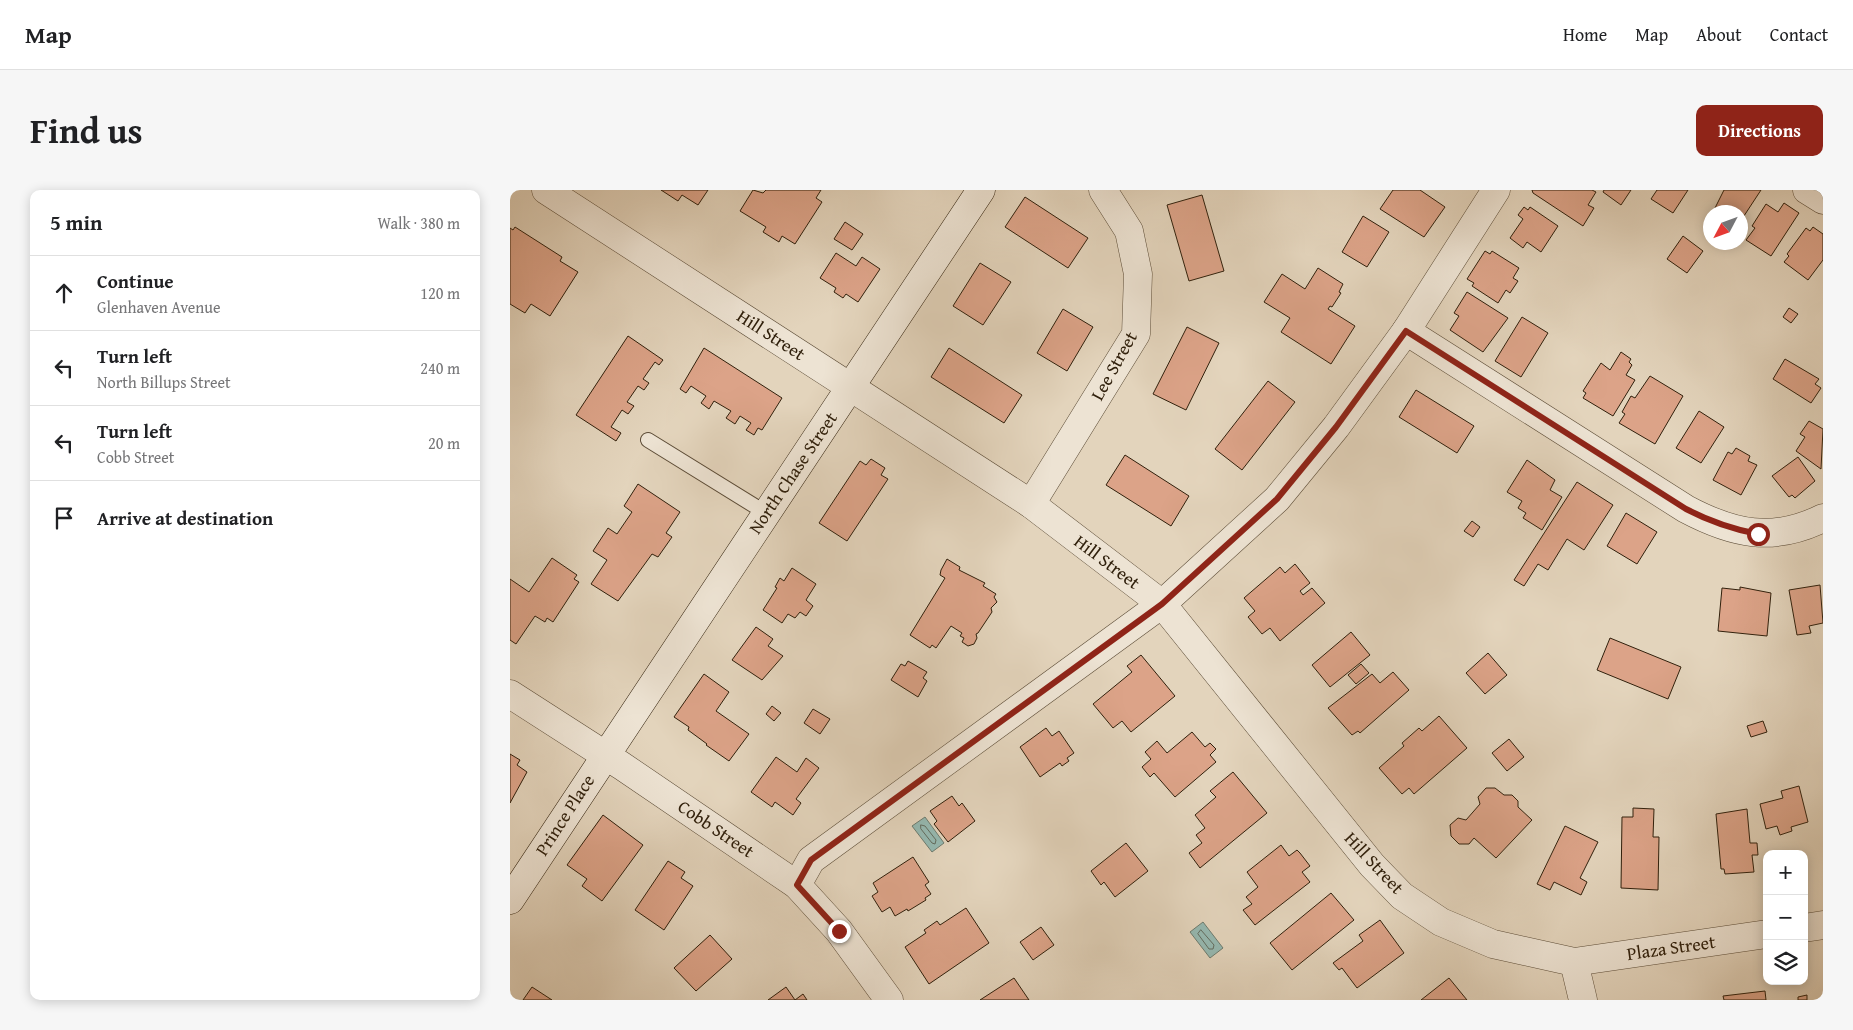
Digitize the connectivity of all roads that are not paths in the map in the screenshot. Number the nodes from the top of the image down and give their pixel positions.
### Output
1 (546, 190) edge
2 (981, 190) edge
3 (1103, 190) edge
4 (1496, 190) edge
5 (1807, 190) edge
6 (1823, 200) edge
7 (1406, 331) junction
8 (851, 387) junction
9 (648, 440) dead end
10 (1031, 504) junction
11 (766, 513) junction
12 (1823, 518) edge
13 (1162, 604) junction
14 (510, 694) edge
15 (604, 755) junction
16 (797, 885) junction
17 (510, 900) edge
18 (1823, 925) edge
19 (1808, 927) edge
20 (1763, 935) edge
21 (1574, 962) junction
22 (889, 1000) edge
23 (1583, 1000) edge

1 - 8 street, Hill Street
2 - 8 street, North Chase Street
3 - 10 street, Lee Street
4 - 7 street
5 - 6 street
7 - 12 street
7 - 13 street
8 - 10 street, Hill Street
8 - 11 street, North Chase Street
9 - 11 lane
10 - 13 street, Hill Street
11 - 15 street, North Chase Street
13 - 16 street
13 - 21 street, Hill Street
14 - 15 street, Cobb Street
15 - 16 street, Cobb Street
15 - 17 street, Prince Place
16 - 22 street, Cobb Street
18 - 19 street
20 - 21 street, Plaza Street
21 - 23 street

